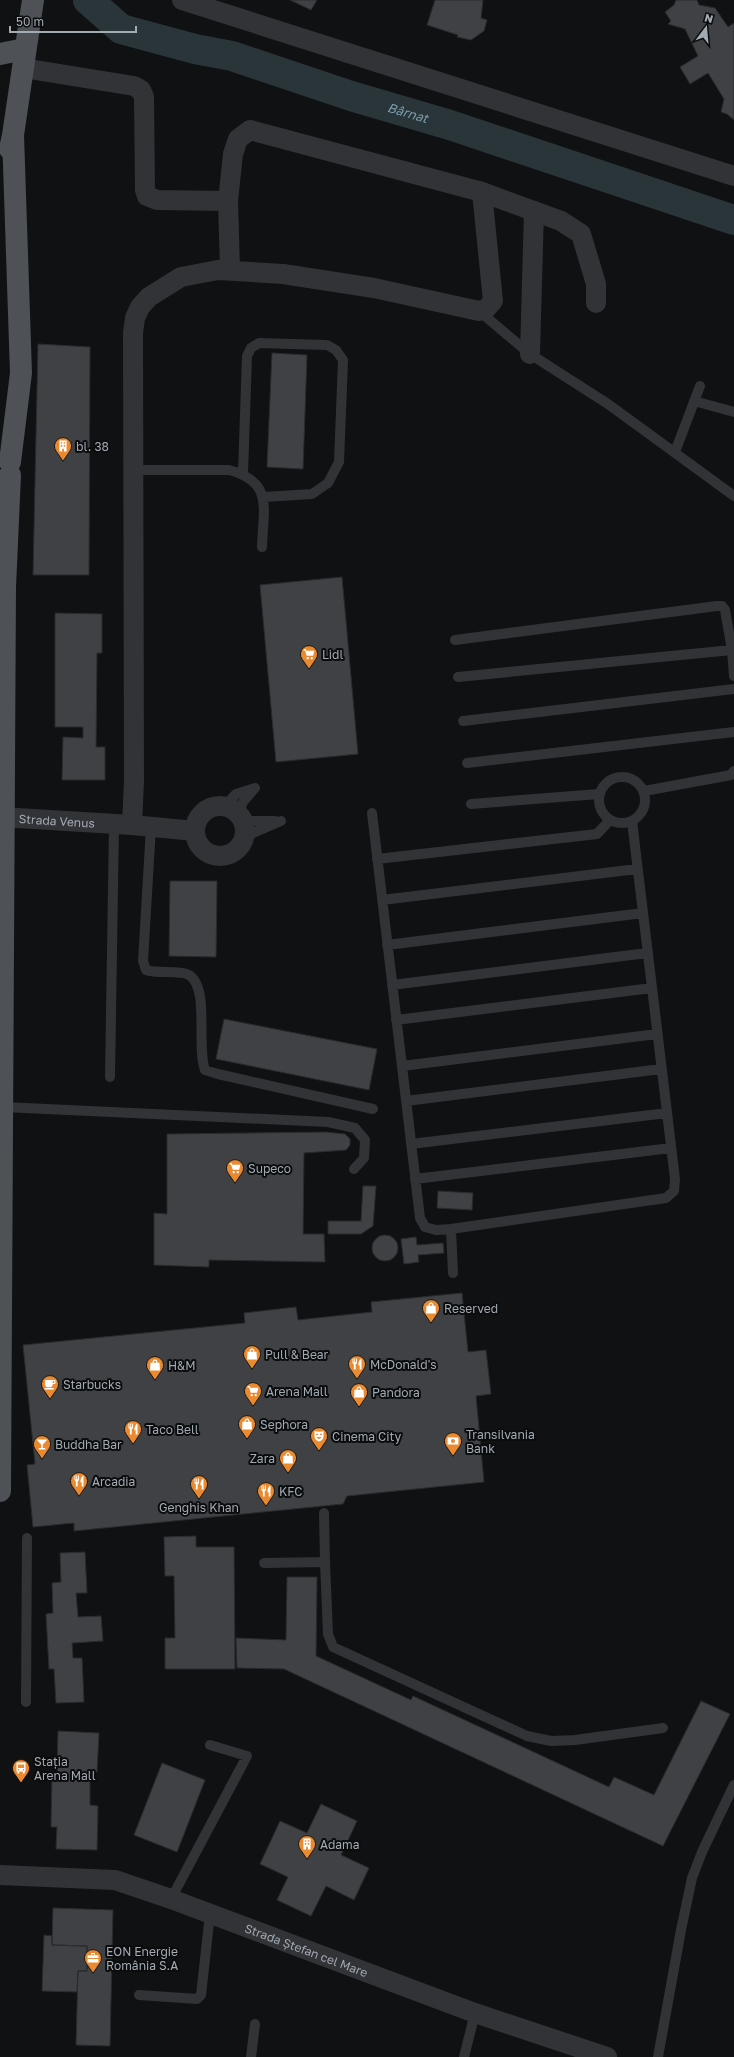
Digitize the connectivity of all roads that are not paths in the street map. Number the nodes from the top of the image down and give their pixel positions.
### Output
1 (33, 0) edge
2 (182, 0) edge
3 (0, 54) edge
4 (24, 59) junction
5 (13, 136) junction
6 (734, 176) edge
7 (0, 185) edge
8 (0, 192) edge
9 (482, 192) junction
10 (228, 201) junction
11 (534, 211) junction
12 (230, 270) junction
13 (19, 274) junction
14 (596, 303) dead end
15 (479, 311) junction
16 (530, 354) junction
17 (700, 386) dead end
18 (694, 401) junction
19 (734, 412) edge
20 (0, 441) edge
21 (675, 452) junction
22 (10, 468) junction
23 (134, 470) junction
24 (243, 473) junction
25 (0, 496) edge
26 (734, 496) edge
27 (264, 497) junction
28 (262, 547) dead end
29 (0, 607) edge
30 (5, 632) junction
31 (454, 640) dead end
32 (732, 650) junction
33 (734, 676) edge
34 (458, 677) dead end
35 (734, 689) edge
36 (463, 721) dead end
37 (734, 732) edge
38 (467, 763) dead end
39 (734, 771) edge
40 (644, 790) junction
41 (599, 794) junction
42 (472, 804) dead end
43 (372, 812) dead end
44 (2, 817) edge
45 (610, 820) junction
46 (632, 821) junction
47 (132, 825) junction
48 (195, 831) junction
49 (377, 859) junction
50 (637, 869) junction
51 (382, 900) junction
52 (643, 913) junction
53 (387, 945) junction
54 (647, 954) junction
55 (392, 985) junction
56 (652, 988) junction
57 (396, 1020) junction
58 (657, 1034) junction
59 (402, 1066) junction
60 (661, 1069) junction
61 (110, 1077) dead end
62 (406, 1101) junction
63 (3, 1107) junction
64 (373, 1108) dead end
65 (667, 1113) junction
66 (411, 1144) junction
67 (671, 1148) junction
68 (354, 1169) dead end
69 (415, 1179) junction
70 (451, 1229) junction
71 (453, 1273) dead end
72 (1, 1319) edge
73 (0, 1487) edge
74 (0, 1492) edge
75 (324, 1513) dead end
76 (27, 1538) dead end
77 (325, 1562) junction
78 (264, 1563) dead end
79 (26, 1702) dead end
80 (663, 1728) dead end
81 (210, 1745) dead end
82 (734, 1785) edge
83 (0, 1875) edge
84 (171, 1899) junction
85 (210, 1914) junction
86 (139, 1995) dead end
87 (475, 2013) junction
88 (255, 2024) dead end
89 (251, 2057) edge
90 (464, 2057) edge
91 (607, 2057) edge
92 (658, 2057) edge

1 - 4 main road
2 - 6 street
3 - 4 main road
4 - 5 main road
4 - 10 street
5 - 7 main road
5 - 13 main road
8 - 13 main road
9 - 10 street
9 - 11 street
9 - 15 street
10 - 12 street
11 - 14 street
11 - 16 street
12 - 15 street
12 - 23 street
13 - 22 main road
15 - 16 lane
16 - 21 lane
17 - 18 lane
18 - 19 lane
18 - 21 lane
20 - 22 main road
21 - 26 lane
22 - 25 main road
22 - 30 main road
23 - 24 lane
23 - 47 street
24 - 27 lane
24 - 27 lane
27 - 28 lane
29 - 30 main road
30 - 44 main road
31 - 32 lane
32 - 33 lane
32 - 34 lane
35 - 36 lane
37 - 38 lane
39 - 40 lane
40 - 41 lane
40 - 46 lane
41 - 42 lane
41 - 45 lane
43 - 49 lane
44 - 47 street, Strada Venus
44 - 63 main road
45 - 46 lane
45 - 49 lane
46 - 50 lane
47 - 48 street, Strada Venus
47 - 61 lane
47 - 64 lane
48 - 48 street
49 - 51 lane
50 - 51 lane
50 - 52 lane
51 - 53 lane
52 - 53 lane
52 - 54 lane
53 - 55 lane
54 - 55 lane
54 - 56 lane
55 - 57 lane
56 - 57 lane
56 - 58 lane
57 - 59 lane
58 - 59 lane
58 - 60 lane
59 - 62 lane
60 - 62 lane
60 - 65 lane
62 - 66 lane
63 - 68 lane
63 - 72 main road
65 - 66 lane
65 - 67 lane
66 - 69 lane
67 - 69 lane
67 - 70 lane
69 - 70 lane
70 - 71 lane
72 - 73 main road
73 - 74 main road
75 - 77 lane
76 - 79 lane
77 - 78 lane
77 - 80 lane
81 - 84 lane
82 - 92 lane
83 - 84 street, Strada Ștefan cel Mare
84 - 85 street, Strada Ștefan cel Mare
85 - 86 lane
85 - 87 street, Strada Ștefan cel Mare
87 - 90 lane
87 - 91 street, Strada Ștefan cel Mare
88 - 89 lane

